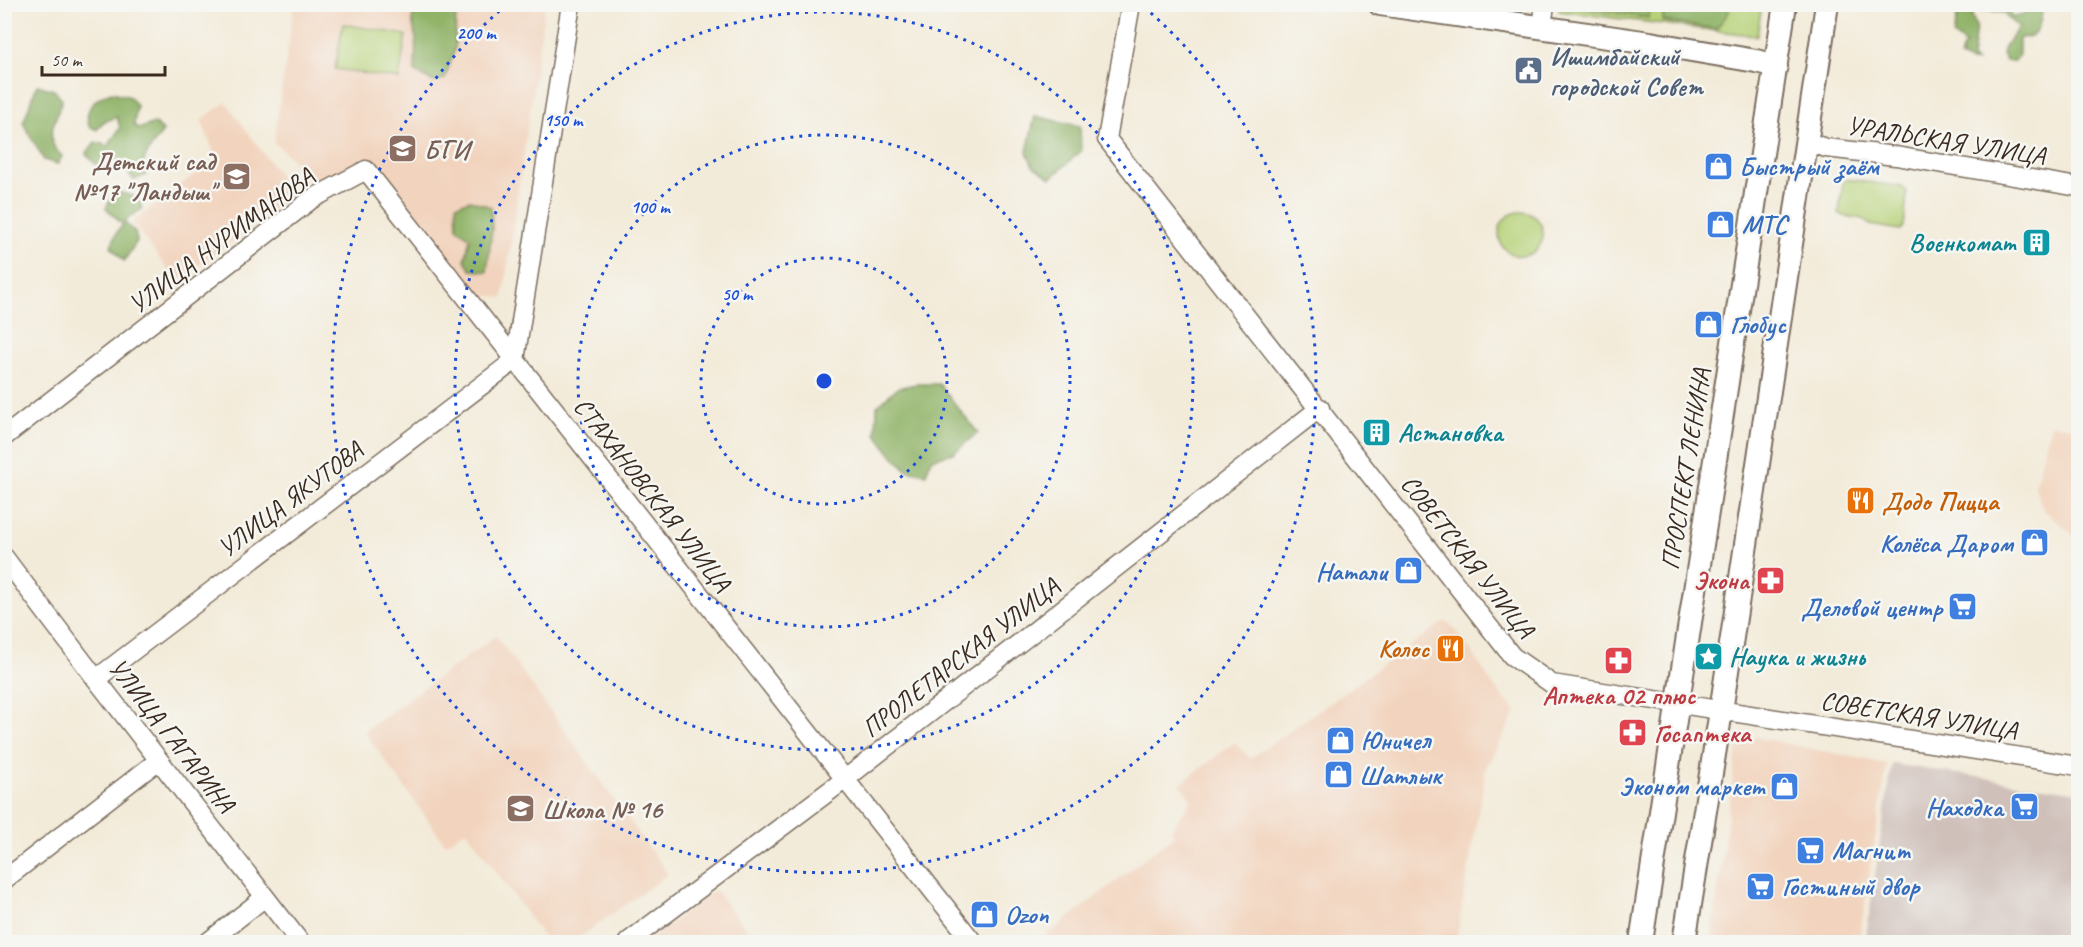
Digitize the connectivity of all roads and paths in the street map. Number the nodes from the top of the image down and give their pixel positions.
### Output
1 (571, 4) edge
2 (1131, 4) edge
3 (1380, 4) edge
4 (1545, 4) edge
5 (1785, 4) edge
6 (1827, 4) edge
7 (1542, 28) junction
8 (1776, 66) junction
9 (1807, 141) junction
10 (2079, 187) edge
11 (515, 360) junction
12 (1320, 408) junction
13 (4, 437) edge
14 (4, 557) edge
15 (96, 679) junction
16 (1677, 704) junction
17 (1721, 711) junction
18 (159, 760) junction
19 (2079, 766) edge
20 (844, 780) junction
21 (4, 880) edge
22 (266, 897) junction
23 (208, 942) edge
24 (300, 942) edge
25 (628, 942) edge
26 (973, 942) edge
27 (1641, 942) edge
28 (1684, 942) edge

1 - 11 street
2 - 12 street, СОВЕТСКАЯ УЛИЦА
3 - 7 street
4 - 7 street
5 - 8 street, ПРОСПЕКТ ЛЕНИНА
6 - 9 street
7 - 8 street
8 - 16 street, ПРОСПЕКТ ЛЕНИНА
9 - 10 street, УРАЛЬСКАЯ УЛИЦА
9 - 17 street
11 - 13 street, УЛИЦА НУРИМАНОВА
11 - 15 street, УЛИЦА ЯКУТОВА
11 - 20 street, СТАХАНОВСКАЯ УЛИЦА
12 - 16 street, СОВЕТСКАЯ УЛИЦА
12 - 20 street, ПРОЛЕТАРСКАЯ УЛИЦА
14 - 15 street, УЛИЦА ГАГАРИНА
15 - 18 street, УЛИЦА ГАГАРИНА
16 - 17 street, СОВЕТСКАЯ УЛИЦА
16 - 27 street, ПРОСПЕКТ ЛЕНИНА
17 - 19 street, СОВЕТСКАЯ УЛИЦА
17 - 28 street
18 - 21 street
18 - 22 street, УЛИЦА ГАГАРИНА
20 - 25 street, ПРОЛЕТАРСКАЯ УЛИЦА
20 - 26 street, СТАХАНОВСКАЯ УЛИЦА
22 - 23 street
22 - 24 street, УЛИЦА ГАГАРИНА

